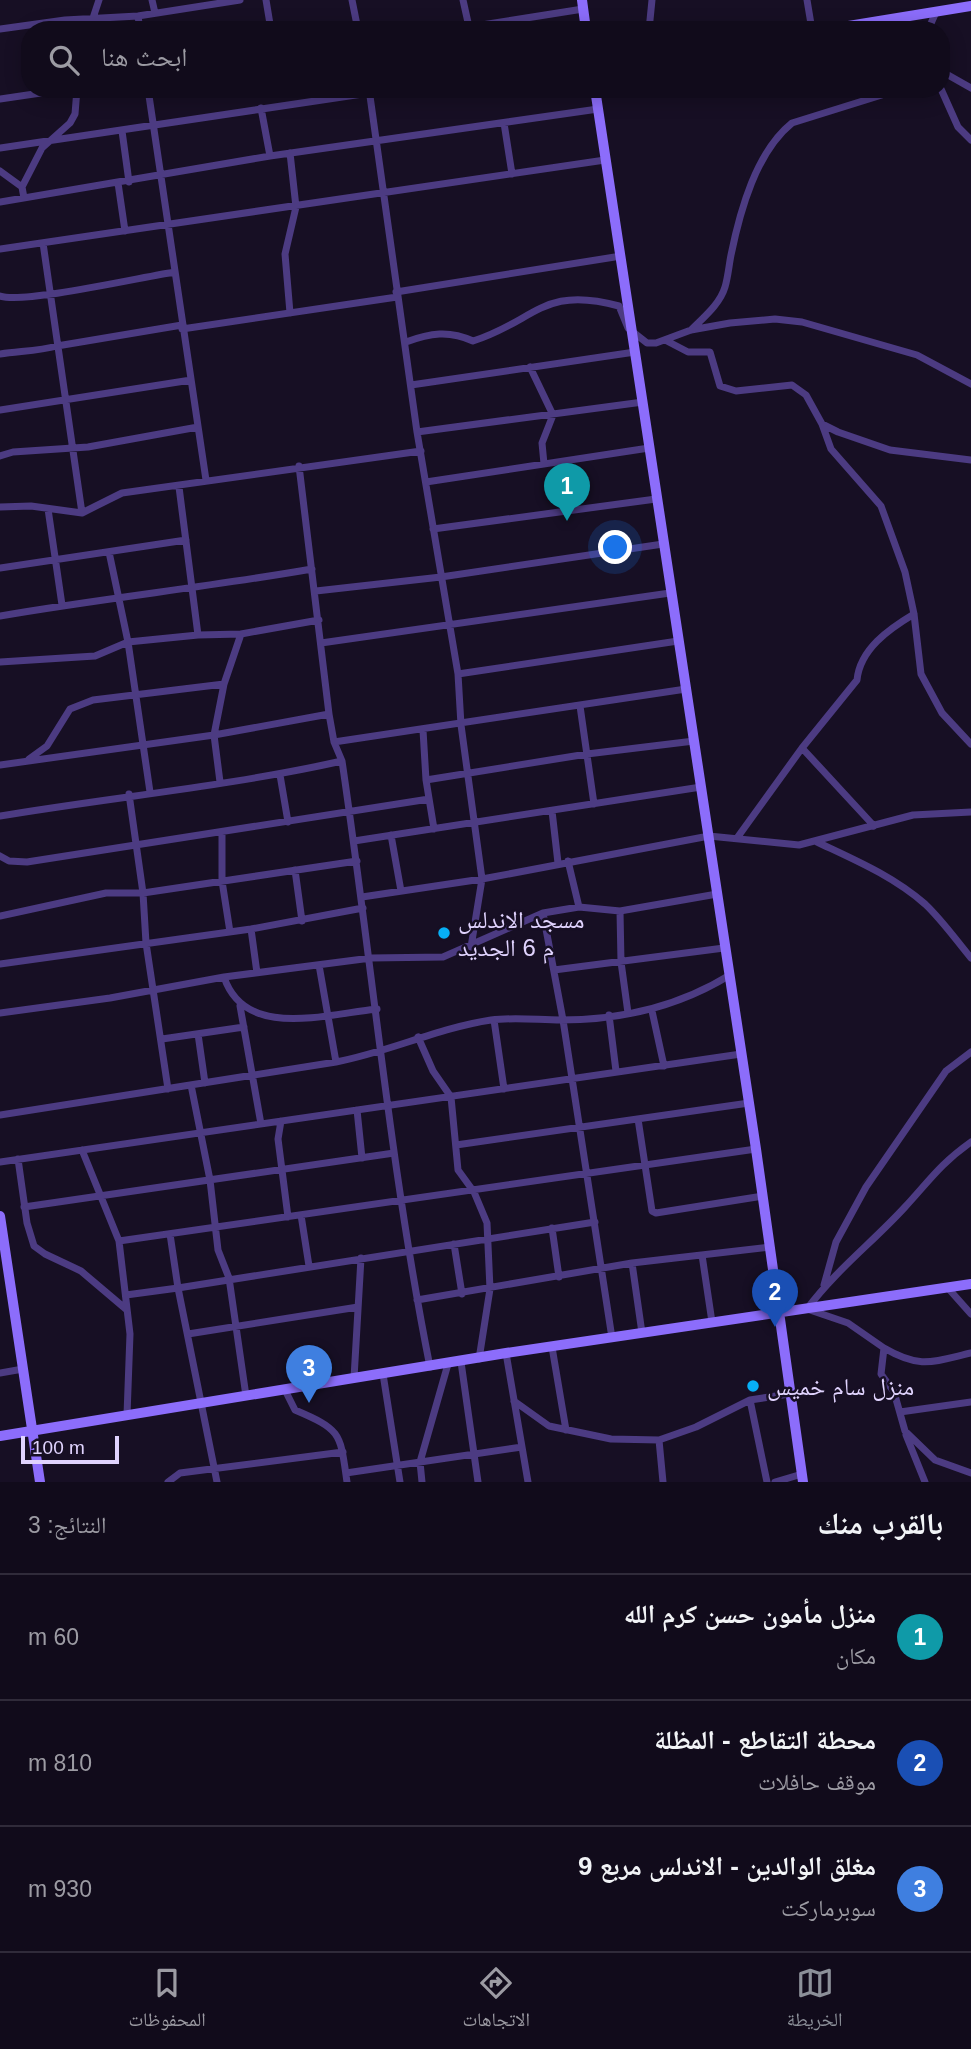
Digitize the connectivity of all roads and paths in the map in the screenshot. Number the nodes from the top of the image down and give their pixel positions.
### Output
1 (99, 0) edge
2 (152, 0) edge
3 (240, 0) edge
4 (266, 0) edge
5 (352, 0) edge
6 (463, 0) edge
7 (652, 0) edge
8 (807, 0) edge
9 (582, 5) edge
10 (964, 5) edge
11 (936, 12) junction
12 (155, 13) junction
13 (138, 16) junction
14 (93, 18) junction
15 (68, 21) edge
16 (92, 21) edge
17 (139, 21) edge
18 (270, 21) edge
19 (356, 21) edge
20 (468, 21) edge
21 (500, 21) edge
22 (650, 21) edge
23 (811, 21) edge
24 (880, 21) edge
25 (932, 21) edge
26 (21, 27) edge
27 (0, 29) edge
28 (950, 76) edge
29 (971, 88) edge
30 (21, 96) edge
31 (76, 98) edge
32 (149, 98) edge
33 (325, 98) edge
34 (370, 98) edge
35 (596, 98) edge
36 (872, 98) edge
37 (945, 98) edge
38 (0, 99) edge
39 (261, 108) junction
40 (598, 109) junction
41 (503, 123) junction
42 (153, 126) junction
43 (122, 131) junction
44 (971, 140) edge
45 (49, 141) junction
46 (377, 141) junction
47 (0, 148) edge
48 (290, 153) junction
49 (270, 156) junction
50 (605, 160) junction
51 (0, 171) edge
52 (512, 174) junction
53 (161, 177) junction
54 (129, 182) junction
55 (118, 183) junction
56 (22, 187) junction
57 (384, 191) junction
58 (24, 198) junction
59 (0, 202) edge
60 (296, 207) junction
61 (169, 225) junction
62 (125, 231) junction
63 (43, 243) junction
64 (0, 249) edge
65 (621, 256) junction
66 (175, 272) junction
67 (50, 293) junction
68 (397, 294) junction
69 (0, 296) edge
70 (290, 313) junction
71 (182, 327) junction
72 (691, 330) junction
73 (665, 340) junction
74 (405, 342) junction
75 (634, 342) junction
76 (57, 346) junction
77 (0, 354) edge
78 (530, 367) junction
79 (191, 380) junction
80 (971, 384) edge
81 (411, 385) junction
82 (67, 401) junction
83 (643, 402) junction
84 (0, 410) edge
85 (553, 415) junction
86 (822, 424) junction
87 (198, 427) junction
88 (417, 432) junction
89 (649, 448) junction
90 (73, 449) junction
91 (421, 451) junction
92 (0, 456) edge
93 (971, 460) edge
94 (544, 464) junction
95 (299, 466) junction
96 (206, 480) junction
97 (426, 482) junction
98 (179, 488) junction
99 (656, 499) junction
100 (0, 507) edge
101 (48, 509) junction
102 (82, 513) junction
103 (433, 529) junction
104 (186, 540) junction
105 (663, 544) junction
106 (108, 552) junction
107 (55, 560) junction
108 (0, 568) edge
109 (312, 569) junction
110 (441, 577) junction
111 (193, 590) junction
112 (316, 591) junction
113 (670, 593) junction
114 (121, 598) junction
115 (62, 605) junction
116 (914, 614) junction
117 (0, 616) edge
118 (319, 620) junction
119 (450, 627) junction
120 (241, 634) junction
121 (198, 635) junction
122 (678, 641) junction
123 (128, 642) junction
124 (321, 643) junction
125 (0, 662) edge
126 (458, 674) junction
127 (224, 684) junction
128 (686, 689) junction
129 (136, 694) junction
130 (580, 706) junction
131 (329, 714) junction
132 (461, 725) junction
133 (422, 730) junction
134 (214, 735) junction
135 (694, 741) junction
136 (334, 742) junction
137 (143, 743) junction
138 (971, 744) edge
139 (802, 748) junction
140 (586, 754) junction
141 (25, 761) junction
142 (342, 761) junction
143 (0, 765) edge
144 (468, 774) junction
145 (280, 775) junction
146 (426, 780) junction
147 (220, 782) junction
148 (701, 787) junction
149 (150, 792) junction
150 (129, 794) junction
151 (429, 799) junction
152 (594, 804) junction
153 (552, 811) junction
154 (350, 812) junction
155 (971, 812) edge
156 (0, 816) edge
157 (288, 822) junction
158 (474, 823) junction
159 (874, 826) junction
160 (434, 829) junction
161 (222, 832) junction
162 (391, 835) junction
163 (709, 836) junction
164 (737, 838) junction
165 (354, 841) junction
166 (816, 842) junction
167 (137, 844) junction
168 (0, 856) edge
169 (357, 861) junction
170 (568, 861) junction
171 (558, 863) junction
172 (296, 870) junction
173 (482, 879) junction
174 (222, 881) junction
175 (401, 891) junction
176 (143, 893) junction
177 (717, 894) junction
178 (362, 897) junction
179 (579, 907) junction
180 (363, 908) junction
181 (620, 911) junction
182 (543, 913) junction
183 (0, 916) edge
184 (302, 921) junction
185 (251, 929) junction
186 (230, 932) junction
187 (146, 943) junction
188 (471, 947) junction
189 (724, 947) junction
190 (371, 957) junction
191 (971, 958) edge
192 (621, 962) junction
193 (0, 964) edge
194 (319, 965) junction
195 (554, 970) junction
196 (257, 973) junction
197 (730, 975) junction
198 (224, 977) junction
199 (155, 989) junction
200 (240, 1006) junction
201 (377, 1009) junction
202 (652, 1011) junction
203 (0, 1013) edge
204 (628, 1013) junction
205 (328, 1014) junction
206 (609, 1015) junction
207 (494, 1020) junction
208 (563, 1020) junction
209 (244, 1027) junction
210 (198, 1034) junction
211 (418, 1037) junction
212 (162, 1039) junction
213 (382, 1049) junction
214 (971, 1052) edge
215 (741, 1054) junction
216 (337, 1062) junction
217 (664, 1066) junction
218 (616, 1071) junction
219 (253, 1075) junction
220 (571, 1080) junction
221 (205, 1083) junction
222 (191, 1085) junction
223 (168, 1089) junction
224 (504, 1089) junction
225 (451, 1097) junction
226 (748, 1103) junction
227 (388, 1106) junction
228 (357, 1110) junction
229 (0, 1115) edge
230 (638, 1119) junction
231 (281, 1121) junction
232 (261, 1124) junction
233 (580, 1127) junction
234 (202, 1132) junction
235 (971, 1142) edge
236 (456, 1145) junction
237 (756, 1149) junction
238 (82, 1150) junction
239 (394, 1153) junction
240 (362, 1158) junction
241 (18, 1159) junction
242 (0, 1162) edge
243 (643, 1166) junction
244 (281, 1170) junction
245 (588, 1174) junction
246 (210, 1180) junction
247 (474, 1192) junction
248 (99, 1196) junction
249 (762, 1196) junction
250 (401, 1202) junction
251 (24, 1207) junction
252 (301, 1215) junction
253 (0, 1216) edge
254 (288, 1217) junction
255 (595, 1222) junction
256 (215, 1227) junction
257 (552, 1228) junction
258 (1, 1234) edge
259 (170, 1234) junction
260 (487, 1238) junction
261 (119, 1241) junction
262 (454, 1244) junction
263 (770, 1247) junction
264 (410, 1251) junction
265 (702, 1255) junction
266 (361, 1258) junction
267 (632, 1263) junction
268 (309, 1266) junction
269 (601, 1269) junction
270 (559, 1277) junction
271 (229, 1278) junction
272 (971, 1284) edge
273 (947, 1287) junction
274 (178, 1288) junction
275 (823, 1288) junction
276 (490, 1289) junction
277 (462, 1294) junction
278 (126, 1295) junction
279 (417, 1300) junction
280 (358, 1307) junction
281 (807, 1309) junction
282 (127, 1311) junction
283 (779, 1313) junction
284 (971, 1314) edge
285 (712, 1322) junction
286 (236, 1325) junction
287 (642, 1333) junction
288 (188, 1334) junction
289 (612, 1338) junction
290 (552, 1347) junction
291 (884, 1348) junction
292 (506, 1353) junction
293 (971, 1353) edge
294 (479, 1359) junction
295 (461, 1362) junction
296 (448, 1364) junction
297 (430, 1367) junction
298 (23, 1368) junction
299 (0, 1373) edge
300 (383, 1374) junction
301 (354, 1378) junction
302 (285, 1390) junction
303 (789, 1394) junction
304 (246, 1396) junction
305 (750, 1400) junction
306 (514, 1401) junction
307 (971, 1402) edge
308 (201, 1403) junction
309 (900, 1412) junction
310 (127, 1415) junction
311 (33, 1430) junction
312 (566, 1430) junction
313 (905, 1432) junction
314 (0, 1436) edge
315 (659, 1440) junction
316 (522, 1447) junction
317 (343, 1452) junction
318 (474, 1454) junction
319 (420, 1462) junction
320 (397, 1466) junction
321 (215, 1469) junction
322 (971, 1473) edge
323 (346, 1478) edge
324 (803, 1478) edge
325 (40, 1482) edge
326 (168, 1482) edge
327 (217, 1482) edge
328 (400, 1482) edge
329 (422, 1482) edge
330 (478, 1482) edge
331 (528, 1482) edge
332 (663, 1482) edge
333 (767, 1482) edge
334 (775, 1482) edge
335 (925, 1482) edge

1 - 14 street
2 - 12 street
3 - 12 street
4 - 18 street
5 - 19 street
6 - 20 street
7 - 22 street
8 - 23 street
9 - 21 street
10 - 11 street
11 - 24 street
11 - 25 street
12 - 13 street
13 - 14 street
13 - 17 street
14 - 15 street
14 - 16 street
26 - 27 street
28 - 29 street
30 - 38 street
31 - 45 street
32 - 42 street
33 - 39 street
34 - 46 street
35 - 40 street
36 - 72 street
37 - 44 street
39 - 42 street
39 - 49 street
40 - 41 street
40 - 50 street
41 - 46 street
41 - 52 street
42 - 43 street
42 - 53 street
43 - 45 street
43 - 54 street
45 - 47 street
45 - 56 street
46 - 48 street
46 - 57 street
48 - 49 street
48 - 60 street
49 - 53 street
50 - 52 street
50 - 65 street
51 - 56 street
52 - 57 street
53 - 54 street
53 - 61 street
54 - 55 street
55 - 58 street
55 - 62 street
56 - 58 street
57 - 60 street
57 - 68 street
58 - 59 street
60 - 61 street
60 - 70 street
61 - 62 street
61 - 66 street
62 - 63 street
63 - 64 street
63 - 67 street
65 - 68 street
65 - 75 street
66 - 67 street
66 - 71 street
67 - 69 street
67 - 76 street
68 - 70 street
68 - 74 street
70 - 71 street
71 - 76 street
71 - 79 street
72 - 73 street
72 - 80 street
73 - 75 street
73 - 86 street
74 - 75 street
74 - 81 street
75 - 78 street
75 - 83 street
76 - 77 street
76 - 82 street
78 - 81 street
78 - 85 street
79 - 82 street
79 - 87 street
81 - 88 street
82 - 84 street
82 - 90 street
83 - 85 street
83 - 89 street
85 - 88 street
85 - 94 street
86 - 93 street
86 - 116 street
87 - 90 street
87 - 96 street
88 - 91 street
89 - 94 street
89 - 99 street
90 - 92 street
90 - 102 street
91 - 95 street
91 - 97 street
94 - 97 street
95 - 96 street
95 - 109 street
96 - 98 street
97 - 103 street
98 - 102 street
98 - 104 street
99 - 103 street
99 - 105 street
100 - 101 street
101 - 102 street
101 - 107 street
103 - 110 street
104 - 106 street
104 - 111 street
105 - 110 street
105 - 113 street
106 - 107 street
106 - 114 street
107 - 108 street
107 - 115 street
109 - 111 street
109 - 112 street
110 - 112 street
110 - 119 street
111 - 114 street
111 - 121 street
112 - 118 street
113 - 119 street
113 - 122 street
114 - 115 street
114 - 123 street
115 - 117 street
116 - 138 street
116 - 139 street
118 - 120 street
118 - 124 street
119 - 124 street
119 - 126 street
120 - 121 street
120 - 127 street
121 - 123 street
122 - 126 street
122 - 128 street
123 - 125 street
123 - 129 street
124 - 131 street
126 - 132 street
127 - 129 street
127 - 134 street
128 - 130 street
128 - 135 street
129 - 137 street
129 - 141 street
130 - 132 street
130 - 140 street
131 - 134 street
131 - 136 street
132 - 133 street
132 - 144 street
133 - 136 street
133 - 146 street
134 - 137 street
134 - 147 street
135 - 140 street
135 - 148 street
136 - 142 street
137 - 141 street
137 - 149 street
139 - 159 street
139 - 164 street
140 - 144 street
140 - 152 street
141 - 143 street
142 - 145 street
142 - 154 street
144 - 146 street
144 - 158 street
145 - 147 street
145 - 157 street
146 - 151 street
147 - 149 street
148 - 152 street
148 - 163 street
149 - 150 street
150 - 156 street
150 - 167 street
151 - 154 street
151 - 160 street
152 - 153 street
153 - 158 street
153 - 171 street
154 - 157 street
154 - 165 street
155 - 159 street
157 - 161 street
158 - 160 street
158 - 173 street
159 - 166 street
160 - 162 street
161 - 167 street
161 - 174 street
162 - 165 street
162 - 175 street
163 - 164 street
163 - 170 street
163 - 177 street
164 - 166 street
165 - 169 street
166 - 191 street
167 - 168 street
167 - 176 street
169 - 172 street
169 - 178 street
170 - 171 street
170 - 179 street
171 - 173 street
172 - 174 street
172 - 184 street
173 - 175 street
173 - 188 street
174 - 176 street
174 - 186 street
175 - 178 street
176 - 183 street
176 - 187 street
177 - 181 street
177 - 189 street
178 - 180 street
179 - 181 street
179 - 182 street
180 - 184 street
180 - 190 street
181 - 192 street
182 - 188 street
182 - 195 street
184 - 185 street
185 - 186 street
185 - 196 street
186 - 187 street
187 - 193 street
187 - 199 street
188 - 190 street
189 - 192 street
189 - 197 street
190 - 194 street
190 - 201 street
192 - 195 street
192 - 204 street
194 - 196 street
194 - 205 street
195 - 208 street
196 - 198 street
197 - 202 street
197 - 215 street
198 - 199 street
198 - 200 street
199 - 203 street
199 - 212 street
200 - 205 street
200 - 209 street
201 - 205 street
201 - 213 street
202 - 204 street
202 - 217 street
204 - 206 street
205 - 216 street
206 - 208 street
206 - 218 street
207 - 208 street
207 - 211 street
207 - 224 street
208 - 220 street
209 - 210 street
209 - 219 street
210 - 212 street
210 - 221 street
211 - 213 street
211 - 225 street
212 - 223 street
213 - 216 street
213 - 227 street
214 - 275 street
215 - 217 street
215 - 226 street
216 - 219 street
217 - 218 street
218 - 220 street
219 - 221 street
219 - 232 street
220 - 224 street
220 - 233 street
221 - 222 street
222 - 223 street
222 - 234 street
223 - 229 street
224 - 225 street
225 - 227 street
225 - 236 street
226 - 230 street
226 - 237 street
227 - 228 street
227 - 239 street
228 - 231 street
228 - 240 street
230 - 233 street
230 - 243 street
231 - 232 street
231 - 244 street
232 - 234 street
233 - 236 street
233 - 245 street
234 - 238 street
234 - 246 street
235 - 275 street
236 - 247 street
237 - 243 street
237 - 249 street
238 - 241 street
238 - 248 street
239 - 240 street
239 - 250 street
240 - 244 street
241 - 242 street
241 - 251 street
243 - 245 street
243 - 249 street
244 - 246 street
244 - 254 street
245 - 247 street
245 - 255 street
246 - 248 street
246 - 256 street
247 - 250 street
247 - 260 street
248 - 251 street
248 - 261 street
249 - 263 street
250 - 252 street
250 - 264 street
251 - 282 street
252 - 254 street
252 - 268 street
253 - 258 street
254 - 256 street
255 - 257 street
255 - 269 street
256 - 259 street
256 - 271 street
257 - 260 street
257 - 270 street
258 - 298 street
259 - 261 street
259 - 274 street
260 - 262 street
260 - 276 street
261 - 278 street
262 - 264 street
262 - 277 street
263 - 265 street
263 - 283 street
264 - 266 street
264 - 279 street
265 - 267 street
265 - 285 street
266 - 268 street
266 - 280 street
267 - 269 street
267 - 287 street
268 - 271 street
269 - 270 street
269 - 289 street
270 - 276 street
271 - 274 street
271 - 286 street
272 - 273 street
273 - 281 street
273 - 284 street
274 - 278 street
274 - 288 street
275 - 281 street
276 - 277 street
276 - 294 street
277 - 279 street
278 - 282 street
279 - 297 street
280 - 286 street
280 - 301 street
281 - 283 street
281 - 291 street
282 - 310 street
283 - 285 street
283 - 303 street
285 - 287 street
286 - 288 street
286 - 304 street
287 - 289 street
288 - 308 street
289 - 290 street
290 - 292 street
290 - 312 street
291 - 293 street
291 - 309 street
292 - 294 street
292 - 306 street
294 - 295 street
295 - 296 street
295 - 318 street
296 - 297 street
296 - 319 street
297 - 300 street
298 - 299 street
298 - 311 street
300 - 301 street
300 - 320 street
301 - 302 street
302 - 304 street
302 - 317 street
303 - 305 street
303 - 324 street
304 - 308 street
305 - 315 street
305 - 333 street
306 - 312 street
306 - 316 street
307 - 309 street
308 - 310 street
308 - 321 street
309 - 313 street
310 - 311 street
311 - 314 street
311 - 325 street
312 - 315 street
313 - 322 street
313 - 335 street
315 - 332 street
316 - 318 street
316 - 331 street
317 - 321 street
317 - 323 street
318 - 319 street
318 - 330 street
319 - 320 street
319 - 329 street
320 - 323 street
320 - 328 street
321 - 326 street
321 - 327 street
324 - 334 street

